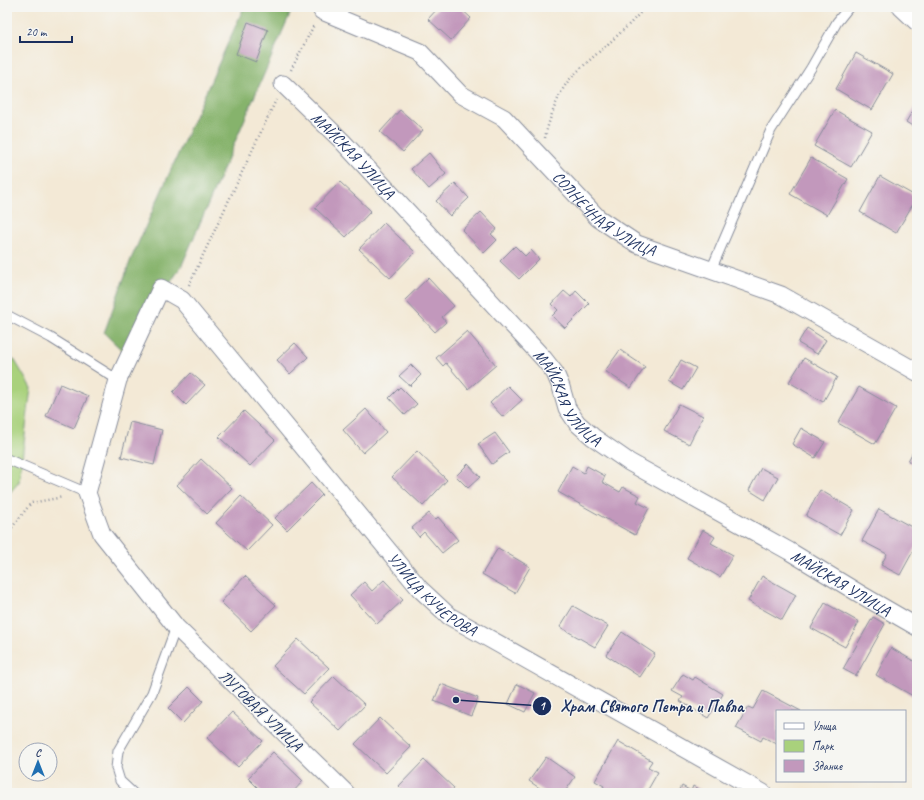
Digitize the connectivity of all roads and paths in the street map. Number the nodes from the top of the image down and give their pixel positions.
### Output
1 (645, 7) edge
2 (849, 7) edge
3 (902, 7) edge
4 (322, 11) joint
5 (917, 22) edge
6 (283, 84) junction
7 (542, 158) junction
8 (711, 270) junction
9 (182, 300) junction
10 (7, 315) edge
11 (917, 372) edge
12 (118, 380) junction
13 (7, 458) edge
14 (87, 493) junction
15 (7, 534) edge
16 (176, 627) junction
17 (917, 627) edge
18 (133, 793) edge
19 (346, 793) edge
20 (763, 793) edge

1 - 7 path
2 - 8 lane
3 - 5 street
4 - 6 path
4 - 7 street, СОЛНЕЧНАЯ УЛИЦА
6 - 9 path
6 - 17 street, МАЙСКАЯ УЛИЦА
7 - 8 street, СОЛНЕЧНАЯ УЛИЦА
8 - 11 street, СОЛНЕЧНАЯ УЛИЦА
9 - 12 street
9 - 20 street, УЛИЦА КУЧЕРОВА
10 - 12 lane
12 - 14 street
13 - 14 lane
14 - 15 path
14 - 16 street, ЛУГОВАЯ УЛИЦА
16 - 18 lane
16 - 19 street, ЛУГОВАЯ УЛИЦА

